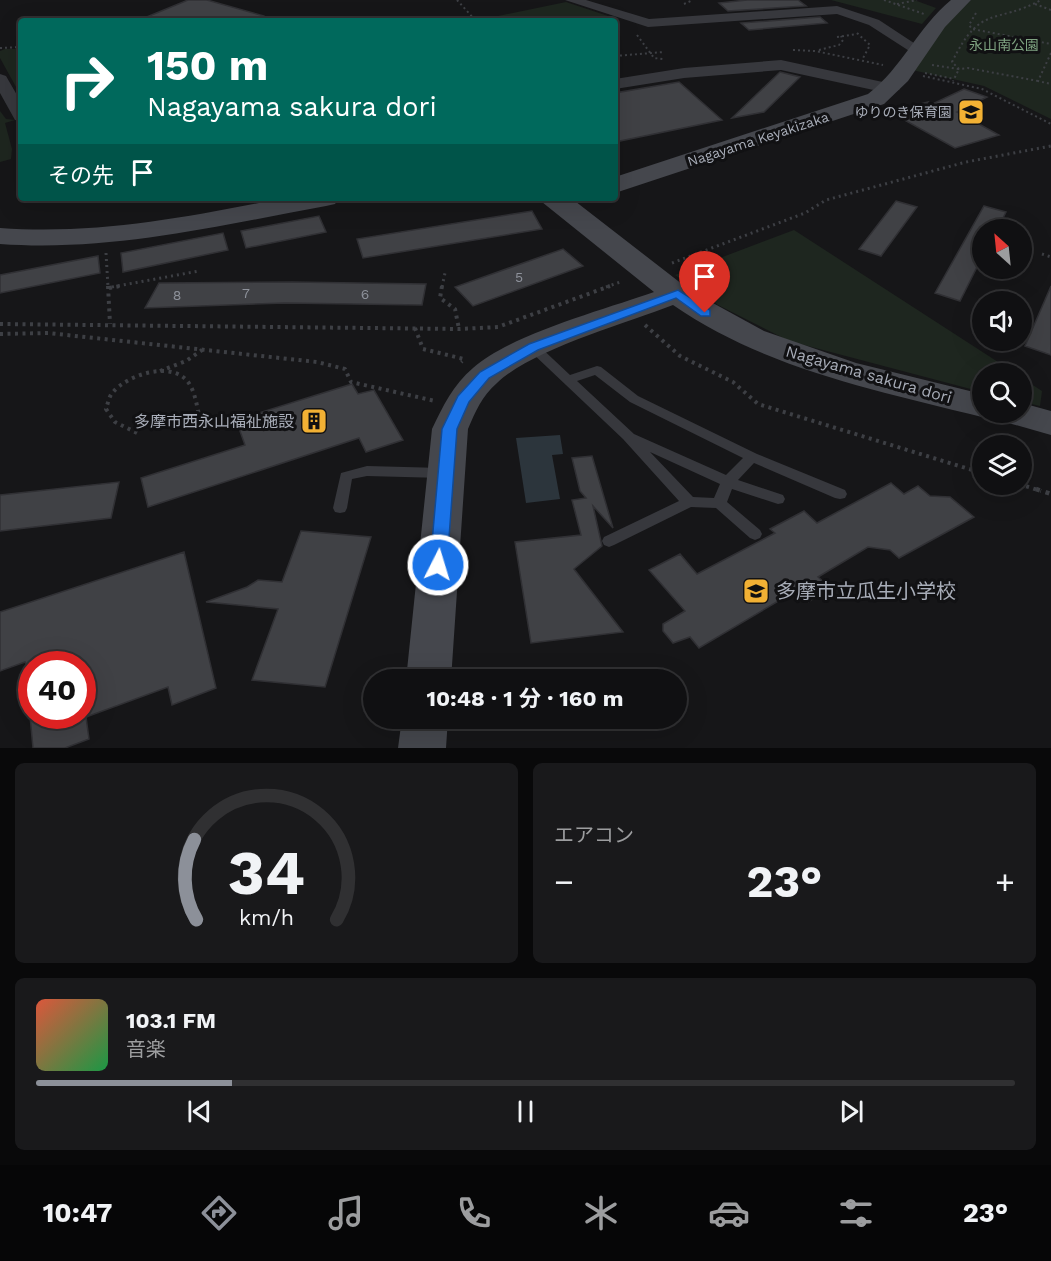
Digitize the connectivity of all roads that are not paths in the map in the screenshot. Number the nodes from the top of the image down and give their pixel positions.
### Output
1 (572, 0) edge
2 (962, 0) edge
3 (910, 69) junction
4 (0, 79) edge
5 (618, 84) edge
6 (18, 111) edge
7 (618, 184) edge
8 (309, 201) edge
9 (563, 201) edge
10 (0, 236) edge
11 (678, 293) junction
12 (533, 347) junction
13 (570, 379) junction
14 (972, 402) edge
15 (1032, 418) edge
16 (1051, 423) edge
17 (628, 436) junction
18 (752, 457) junction
19 (446, 474) junction
20 (728, 482) junction
21 (840, 494) dead end
22 (778, 499) dead end
23 (690, 502) junction
24 (719, 503) junction
25 (340, 508) dead end
26 (755, 534) dead end
27 (609, 541) dead end
28 (429, 669) edge
29 (424, 729) edge
30 (422, 748) edge

1 - 3 street
2 - 3 street, Nagayama Keyakizaka
3 - 5 street
3 - 7 street, Nagayama Keyakizaka
4 - 6 street
8 - 10 street
9 - 11 street, Nagayama sakura dori
11 - 12 street
11 - 14 street, Nagayama sakura dori
12 - 13 lane
12 - 19 street
13 - 17 lane
13 - 18 lane
15 - 16 street
17 - 20 lane
17 - 23 lane
18 - 20 lane
18 - 21 lane
19 - 25 lane
19 - 28 street
20 - 22 lane
20 - 24 lane
23 - 24 lane
23 - 27 lane
24 - 26 lane
29 - 30 street

